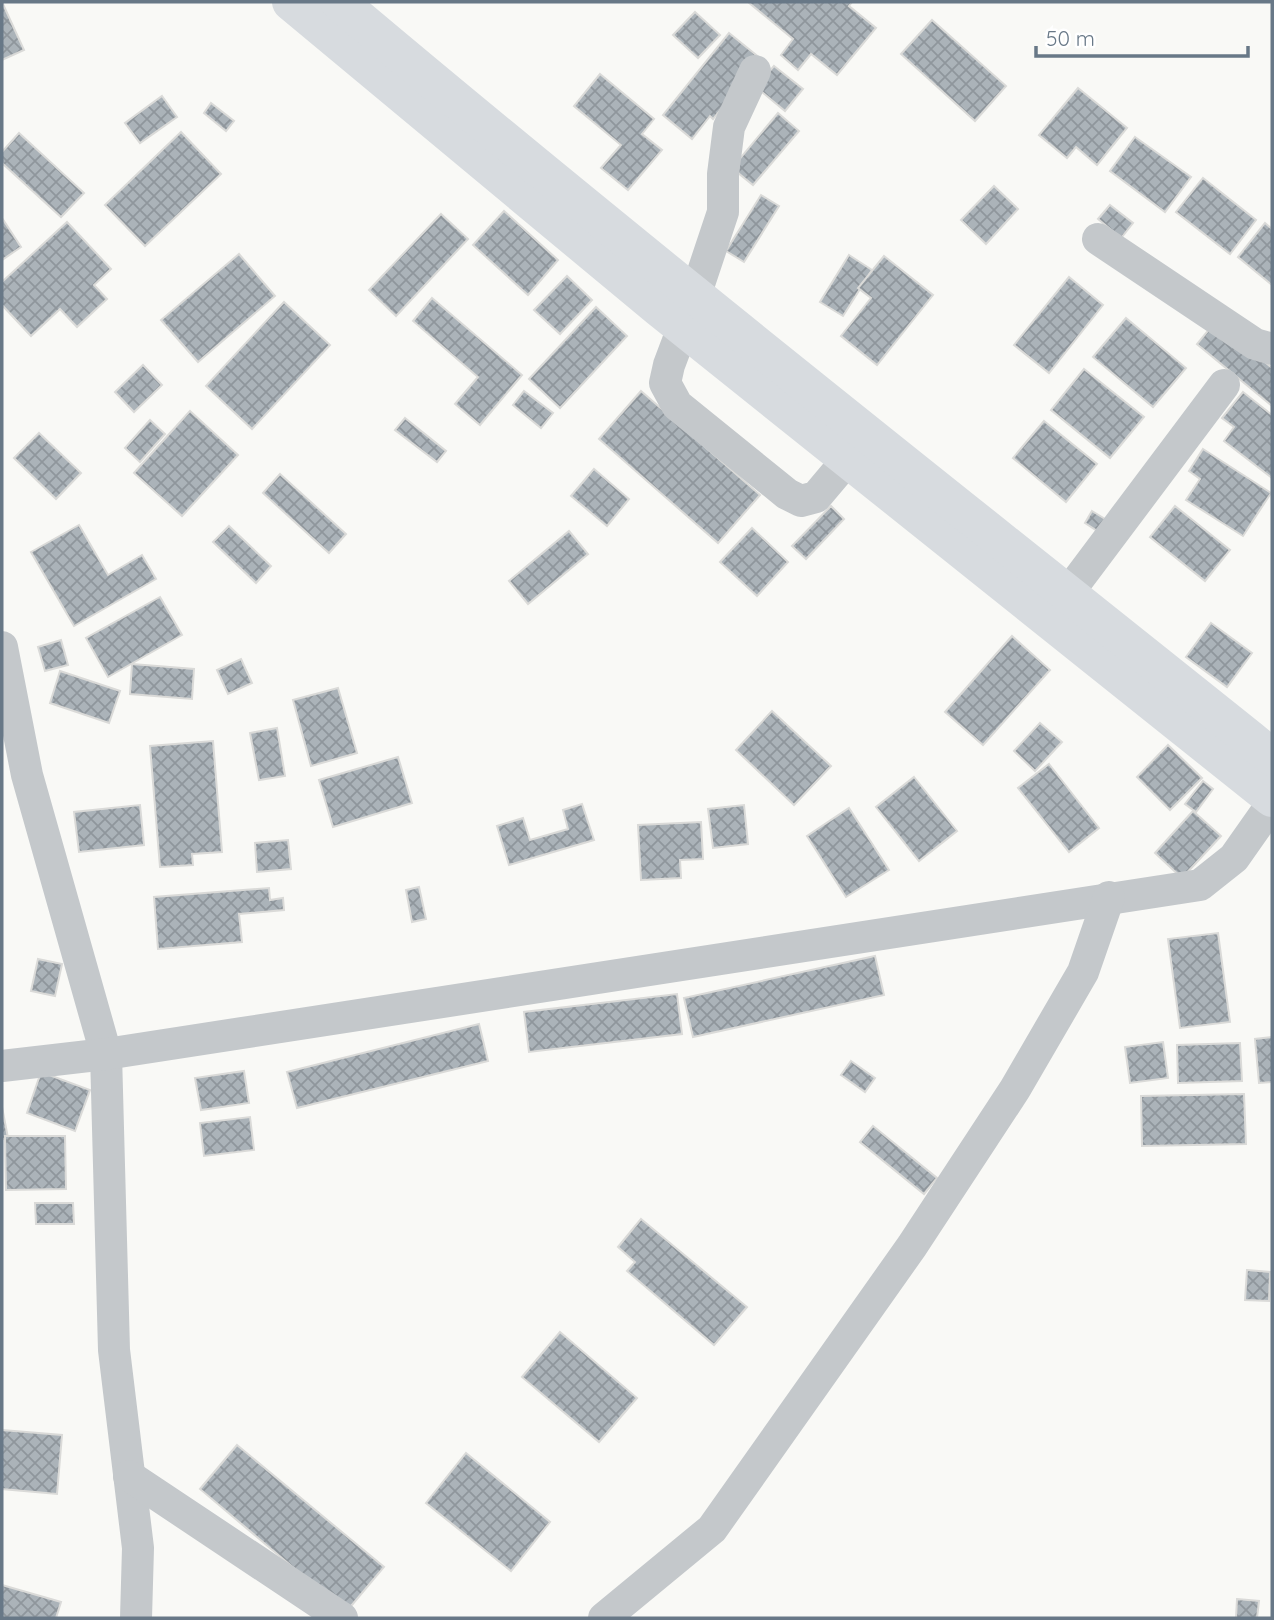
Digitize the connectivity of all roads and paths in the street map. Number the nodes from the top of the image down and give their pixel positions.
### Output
1 (291, 2) edge
2 (339, 2) edge
3 (755, 71) dead end
4 (447, 113) junction
5 (1098, 239) dead end
6 (689, 311) junction
7 (1272, 349) edge
8 (1224, 385) dead end
9 (848, 459) junction
10 (1068, 593) junction
11 (2, 648) edge
12 (10, 723) edge
13 (1272, 757) edge
14 (1272, 797) edge
15 (1272, 804) edge
16 (1109, 897) junction
17 (106, 1054) junction
18 (2, 1066) edge
19 (129, 1476) junction
20 (136, 1618) edge
21 (342, 1618) edge
22 (604, 1618) edge

1 - 4 main road
2 - 4 main road
3 - 6 street
4 - 6 main road
5 - 7 street
6 - 9 main road
6 - 9 street
6 - 10 main road
8 - 10 street
9 - 14 main road
10 - 13 main road
11 - 12 street
12 - 17 street
15 - 16 street
16 - 17 street
16 - 22 street
17 - 18 street
17 - 19 street
19 - 20 street
19 - 21 street

